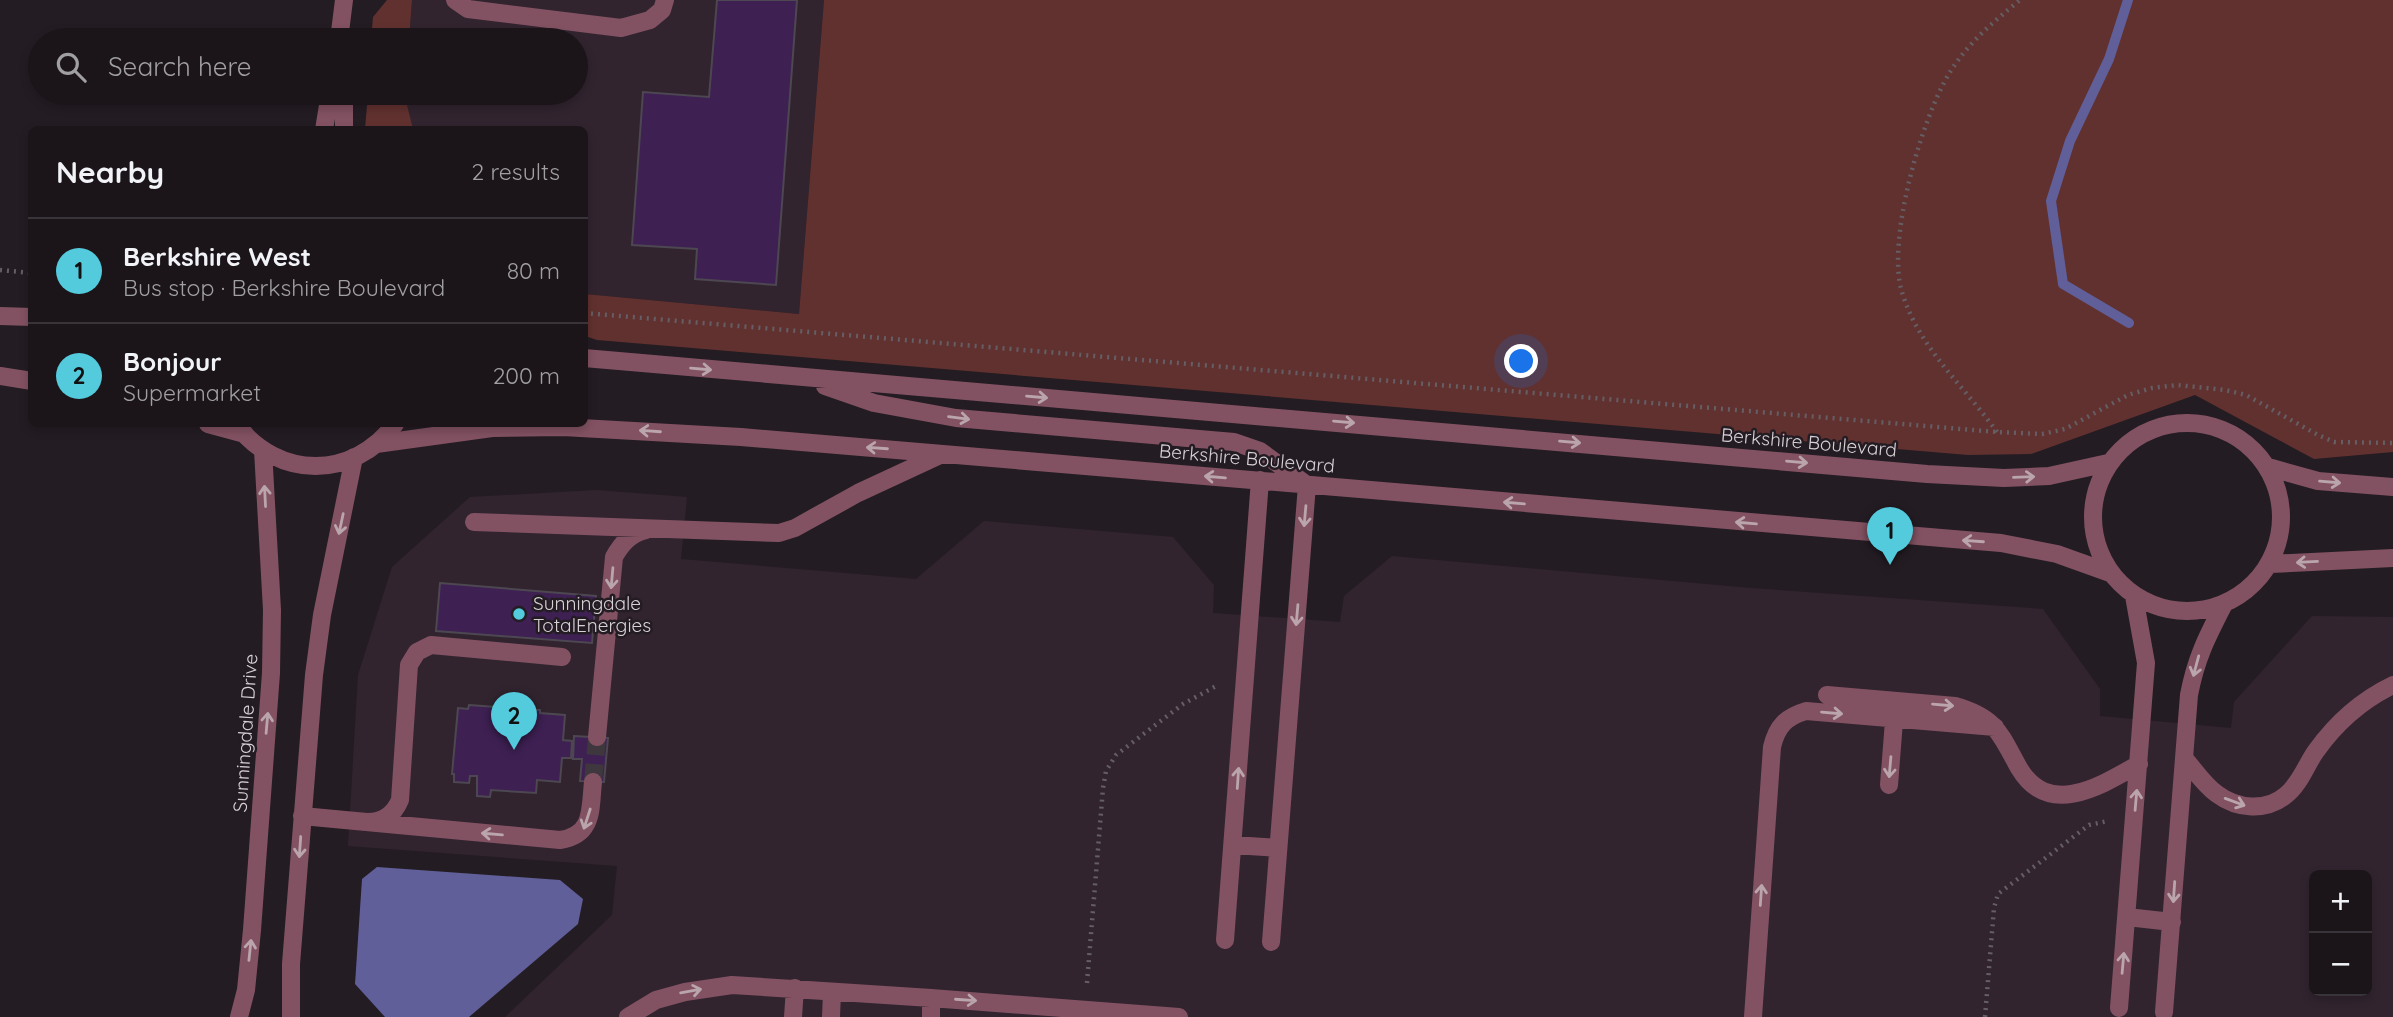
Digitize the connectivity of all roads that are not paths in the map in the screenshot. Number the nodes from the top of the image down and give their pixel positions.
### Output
1 (344, 0) edge
2 (455, 0) edge
3 (665, 0) edge
4 (342, 28) edge
5 (328, 105) edge
6 (344, 105) edge
7 (325, 126) edge
8 (344, 126) edge
9 (0, 316) edge
10 (28, 317) edge
11 (588, 358) edge
12 (0, 376) edge
13 (798, 377) junction
14 (28, 380) edge
15 (392, 427) edge
16 (241, 429) edge
17 (376, 444) junction
18 (263, 450) junction
19 (945, 453) junction
20 (355, 457) junction
21 (2108, 463) junction
22 (2268, 467) junction
23 (1260, 481) junction
24 (1307, 485) junction
25 (2393, 487) edge
26 (474, 522) dead end
27 (649, 529) junction
28 (2393, 558) edge
29 (2270, 564) junction
30 (2110, 573) junction
31 (2134, 596) junction
32 (2224, 604) junction
33 (562, 657) dead end
34 (2393, 685) edge
35 (1827, 695) dead end
36 (1895, 710) junction
37 (597, 737) tunnel mouth
38 (2184, 758) junction
39 (2138, 764) junction
40 (593, 782) tunnel mouth
41 (1889, 785) dead end
42 (302, 816) junction
43 (368, 822) junction
44 (1233, 845) junction
45 (1278, 848) junction
46 (2127, 917) junction
47 (2172, 922) junction
48 (1226, 940) dead end
49 (1271, 942) dead end
50 (795, 988) junction
51 (832, 992) junction
52 (931, 998) junction
53 (2119, 1008) dead end
54 (2164, 1012) dead end
55 (239, 1017) edge
56 (291, 1017) edge
57 (628, 1017) edge
58 (793, 1017) edge
59 (831, 1017) edge
60 (931, 1017) edge
61 (1179, 1017) edge
62 (1753, 1017) edge

1 - 4 street
2 - 3 street
5 - 7 street
6 - 8 street
9 - 10 street
11 -> 13 street, Berkshire Boulevard
12 - 14 street
13 -> 21 street, Berkshire Boulevard
13 -> 24 street
15 - 17 street
16 - 18 street
19 -> 17 street, Berkshire Boulevard
17 - 20 street
18 - 20 street
55 -> 18 street, Sunningdale Drive
23 -> 19 street, Berkshire Boulevard
19 - 27 street
20 -> 42 street
21 - 22 street
21 - 30 street
22 -> 25 street
22 - 29 street
23 - 24 street, Berkshire Boulevard
44 -> 23 street
30 -> 24 street, Berkshire Boulevard
24 -> 45 street
26 - 27 street
27 -> 37 street
28 -> 29 street
29 - 32 street
30 - 31 street
31 - 32 street
31 - 39 street
32 -> 38 street
33 - 43 street
38 -> 34 street
35 - 36 street
36 -> 39 street
36 -> 41 street
62 -> 36 street
38 -> 47 street
46 -> 39 street
40 -> 43 street
42 - 43 street
42 -> 56 street
44 - 45 street
44 - 48 street
45 - 49 street
46 - 47 street
53 -> 46 street
47 - 54 street
50 - 51 street
57 -> 50 street
50 - 58 street
51 - 52 street
51 - 59 street
52 - 60 street
52 -> 61 street

